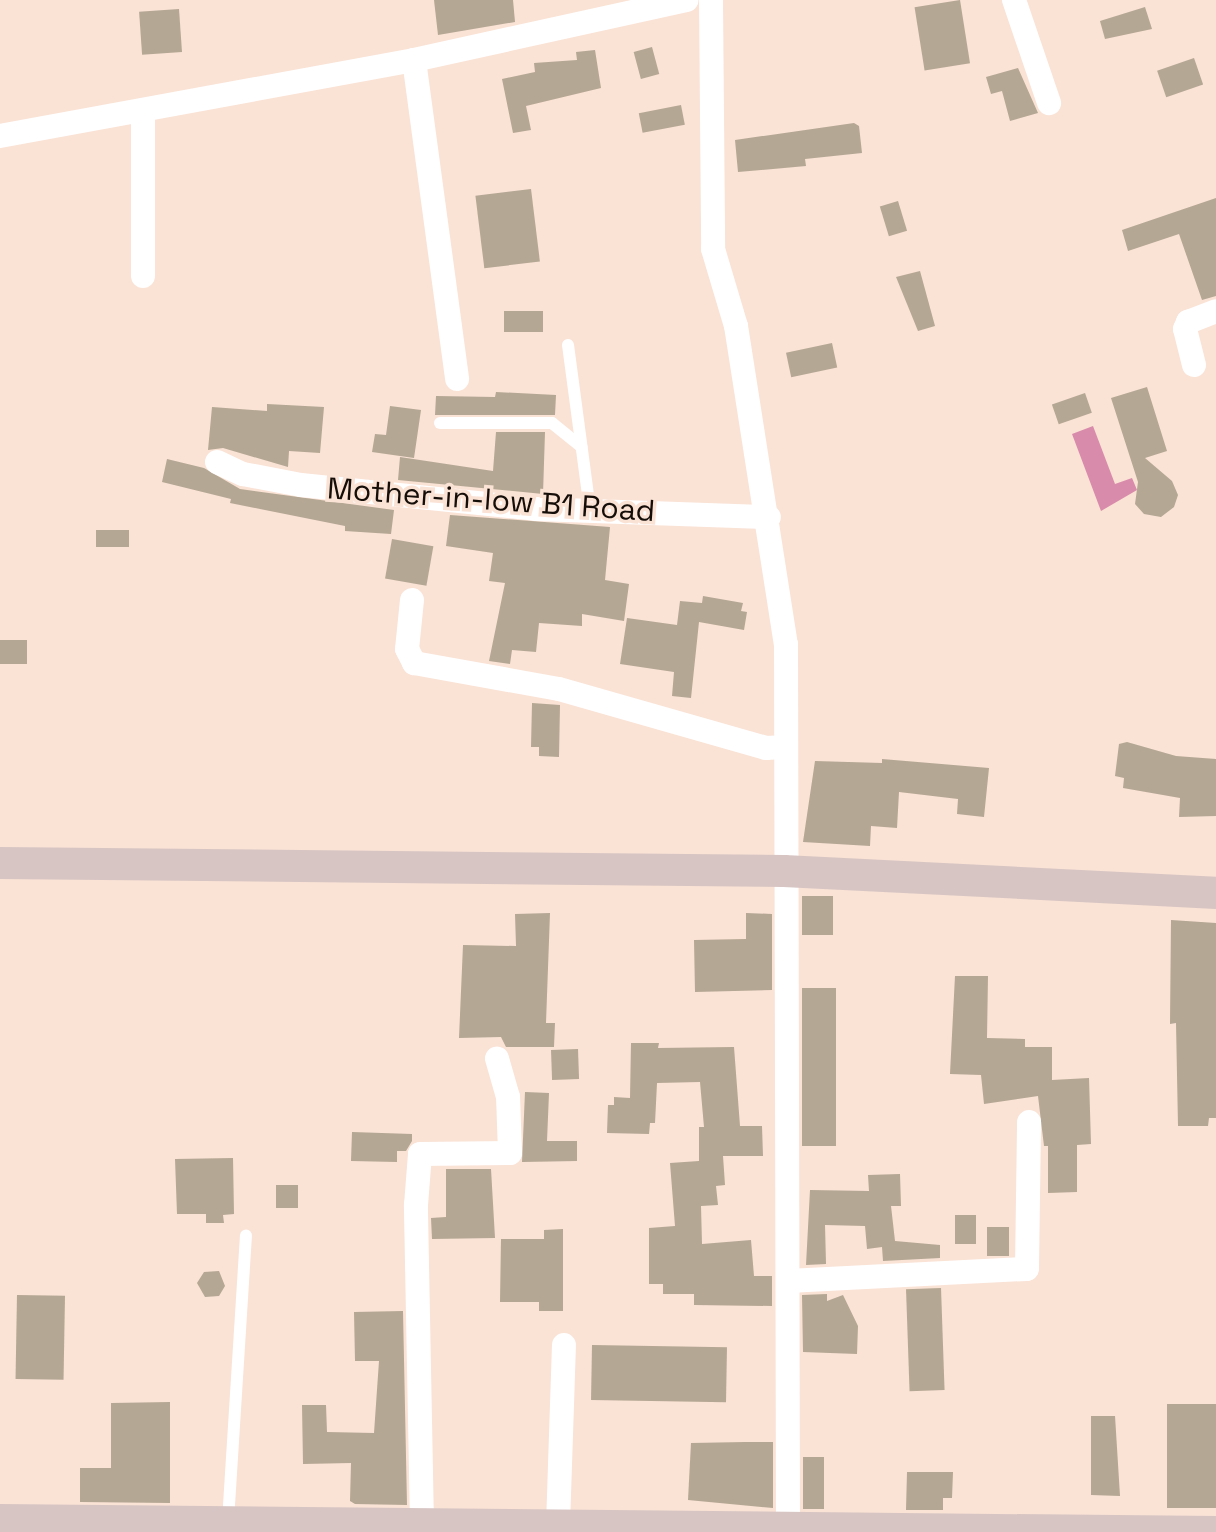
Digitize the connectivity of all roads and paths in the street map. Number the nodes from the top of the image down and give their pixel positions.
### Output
1 (686, 0) edge
2 (711, 0) edge
3 (1014, 0) edge
4 (414, 60) junction
5 (1049, 103) dead end
6 (143, 110) junction
7 (0, 136) edge
8 (143, 276) dead end
9 (1216, 311) edge
10 (568, 345) dead end
11 (1194, 365) dead end
12 (457, 379) dead end
13 (440, 423) dead end
14 (582, 447) junction
15 (217, 462) dead end
16 (590, 510) junction
17 (769, 517) junction
18 (412, 600) dead end
19 (785, 747) junction
20 (0, 863) edge
21 (784, 871) junction
22 (1216, 893) edge
23 (497, 1059) dead end
24 (1029, 1122) dead end
25 (246, 1236) dead end
26 (788, 1281) junction
27 (564, 1345) dead end
28 (0, 1520) edge
29 (227, 1522) junction
30 (422, 1524) junction
31 (558, 1525) junction
32 (788, 1527) junction
33 (854, 1530) edge
34 (1216, 1532) edge

1 - 4 street
2 - 17 street
3 - 5 street
4 - 6 street
4 - 12 street
6 - 7 street
6 - 8 street
9 - 11 street
10 - 14 lane
13 - 14 lane
14 - 16 lane
15 - 16 street, Mother-in-low B1 Road
16 - 17 street, Mother-in-low B1 Road
17 - 19 street
18 - 19 street
19 - 21 street
20 - 21 main road
21 - 22 main road
21 - 26 street
23 - 30 street
24 - 26 street
25 - 29 lane
26 - 32 street
27 - 31 street
28 - 29 main road
29 - 30 main road
30 - 31 main road
31 - 32 main road
32 - 33 main road
33 - 34 main road

